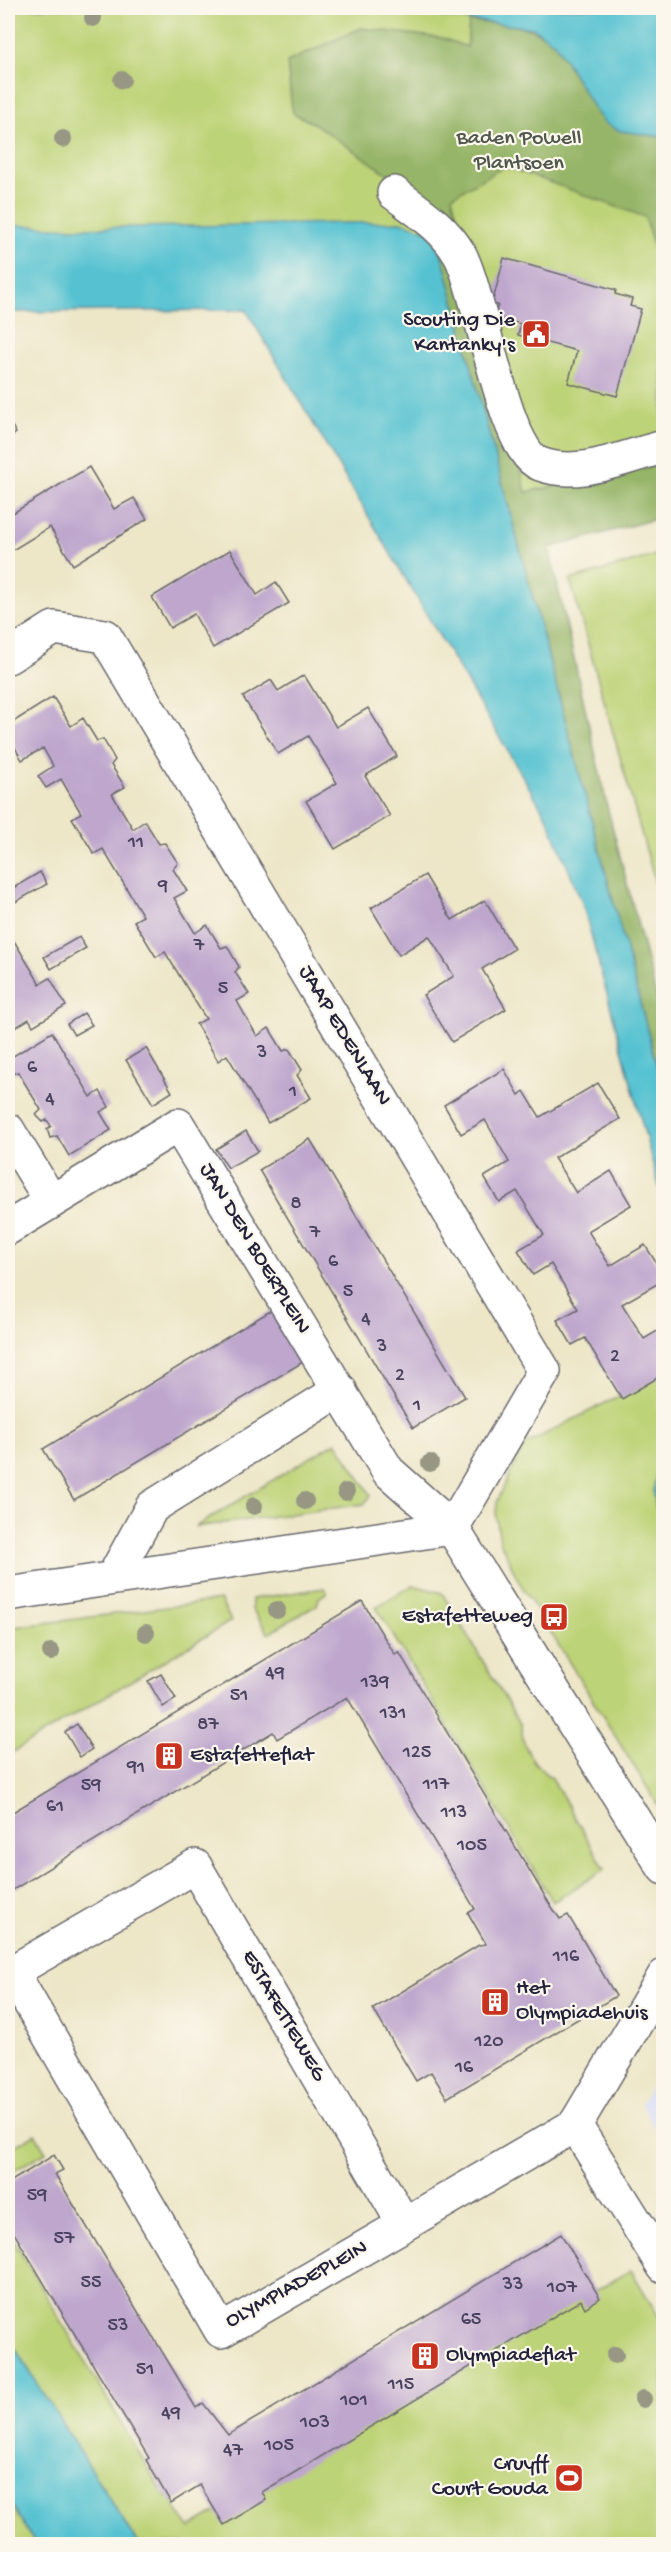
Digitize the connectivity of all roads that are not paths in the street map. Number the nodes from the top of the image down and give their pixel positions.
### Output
1 (394, 193) dead end
2 (663, 447) edge
3 (8, 657) edge
4 (8, 1130) edge
5 (51, 1201) junction
6 (8, 1228) edge
7 (340, 1390) junction
8 (452, 1528) junction
9 (114, 1576) junction
10 (8, 1593) edge
11 (663, 1868) edge
12 (12, 1972) joint
13 (663, 1976) edge
14 (575, 2125) junction
15 (404, 2224) junction
16 (663, 2267) edge

1 - 2 street
3 - 8 street, JAAP EDENLAAN
4 - 5 street
5 - 6 street, JAN DEN BOERPLEIN
5 - 7 street, JAN DEN BOERPLEIN
7 - 8 street, JAN DEN BOERPLEIN
7 - 9 street
8 - 9 street
8 - 11 street
9 - 10 street
12 - 15 street, ESTAFETTEWEG
12 - 15 street, OLYMPIADEPLEIN
13 - 14 street
14 - 15 street, OLYMPIADEPLEIN
14 - 16 street

